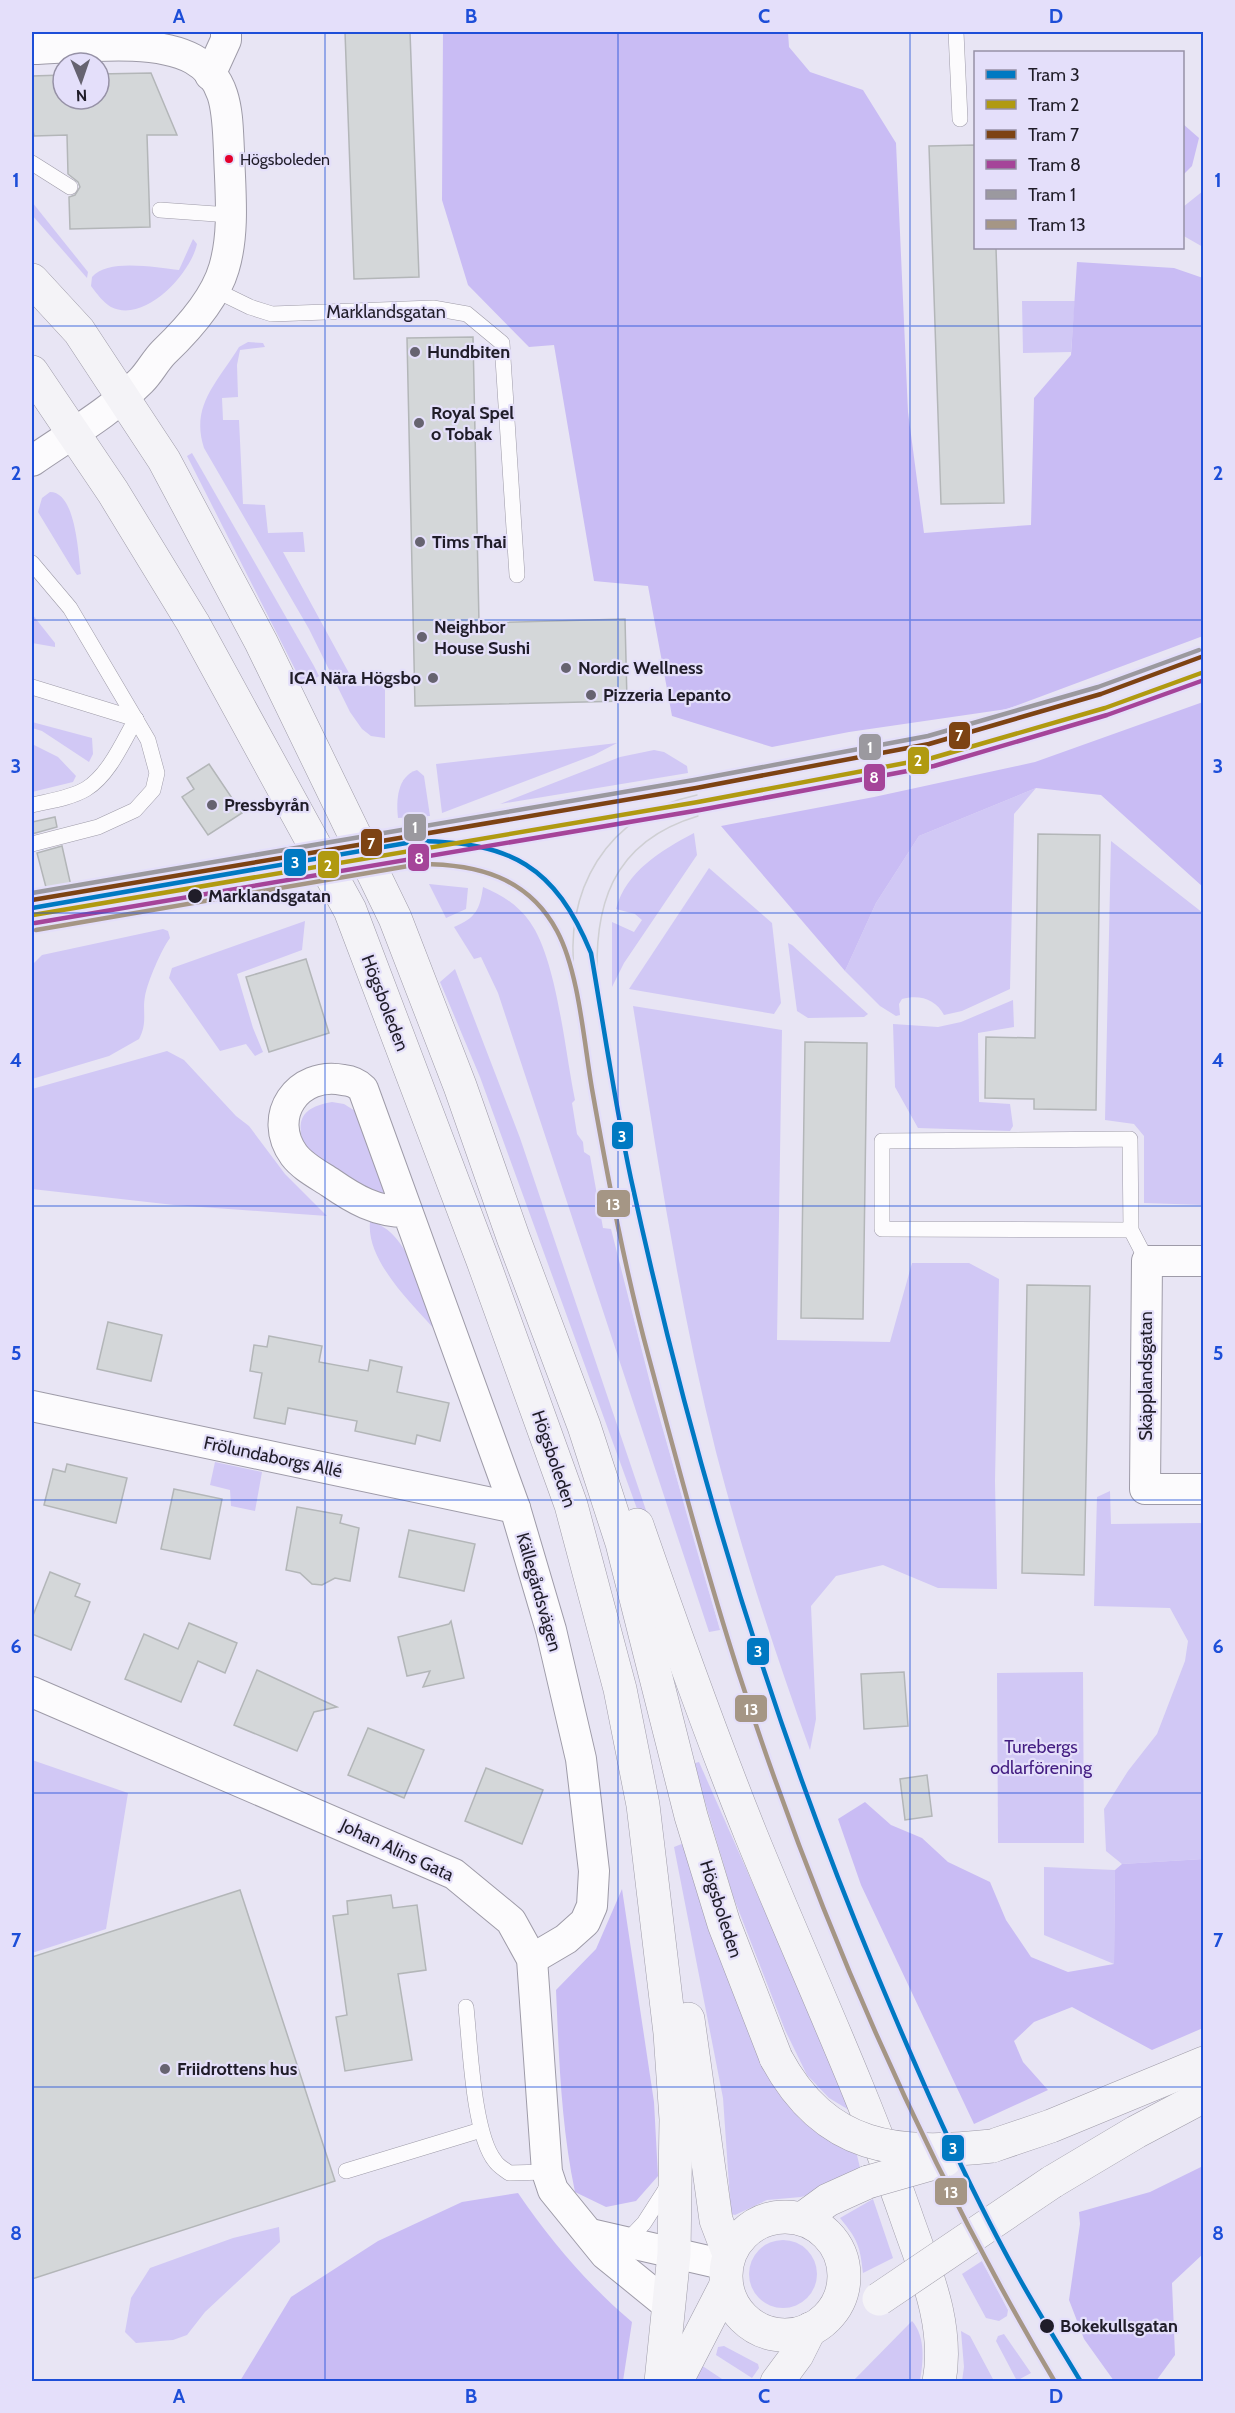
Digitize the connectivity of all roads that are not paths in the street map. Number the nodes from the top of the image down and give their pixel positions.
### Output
1 (226, 32) edge
2 (956, 32) edge
3 (32, 49) edge
4 (210, 75) junction
5 (960, 119) dead end
6 (32, 163) edge
7 (70, 187) dead end
8 (160, 210) dead end
9 (230, 215) junction
10 (32, 280) edge
11 (213, 289) junction
12 (32, 372) edge
13 (123, 396) junction
14 (74, 431) junction
15 (32, 461) edge
16 (32, 563) edge
17 (517, 575) dead end
18 (39, 580) edge
19 (32, 687) edge
20 (136, 719) junction
21 (32, 805) edge
22 (32, 844) edge
23 (405, 1212) junction
24 (1131, 1230) junction
25 (1147, 1261) junction
26 (1203, 1261) edge
27 (542, 1313) junction
28 (32, 1406) edge
29 (1203, 1489) edge
30 (515, 1508) junction
31 (620, 1689) junction
32 (32, 1692) edge
33 (532, 1959) junction
34 (466, 2007) dead end
35 (1203, 2063) edge
36 (1203, 2096) edge
37 (481, 2130) junction
38 (992, 2146) junction
39 (346, 2171) dead end
40 (547, 2172) junction
41 (675, 2174) junction
42 (802, 2219) junction
43 (591, 2234) junction
44 (625, 2242) junction
45 (674, 2254) junction
46 (727, 2268) junction
47 (669, 2306) junction
48 (820, 2322) junction
49 (661, 2382) edge
50 (676, 2382) edge
51 (777, 2382) edge
52 (939, 2382) edge

1 - 4 street
2 - 5 lane
3 - 4 street
4 - 9 street
6 - 7 lane
8 - 9 lane
9 - 11 street
10 - 13 main road, Högsboleden
11 - 13 street
11 - 17 lane, Marklandsgatan
12 - 14 main road, Högsboleden
13 - 14 street
13 - 27 main road, Högsboleden
14 - 15 street
14 - 31 main road, Högsboleden
16 - 18 lane
18 - 20 lane
19 - 20 lane
20 - 21 lane
20 - 22 lane
23 - 23 street, Källegårdsvägen
23 - 30 street, Källegårdsvägen
24 - 24 lane
24 - 25 lane
25 - 26 street
25 - 29 street, Skäpplandsgatan
27 - 38 main road, Högsboleden, bridge
27 - 52 main road, Högsboleden
28 - 30 street, Frölundaborgs Allé
30 - 33 street, Källegårdsvägen
31 - 41 main road, Högsboleden
31 - 46 main road, Högsboleden
32 - 33 street, Johan Alins Gata
33 - 40 street, Johan Alins Gata
34 - 37 lane
35 - 38 main road, Högsboleden
36 - 48 main road, Högsboleden, bridge
37 - 39 lane
37 - 40 lane
38 - 42 main road, Högsboleden, bridge
40 - 43 street, Johan Alins Gata
41 - 44 lane
41 - 45 main road, Högsboleden
42 - 46 main road
42 - 48 main road
43 - 44 street
43 - 47 street, Johan Alins Gata
44 - 45 street
45 - 46 street
45 - 47 main road, Högsboleden
46 - 48 main road, Högsboleden
46 - 50 main road
47 - 49 main road, Högsboleden
48 - 51 main road

